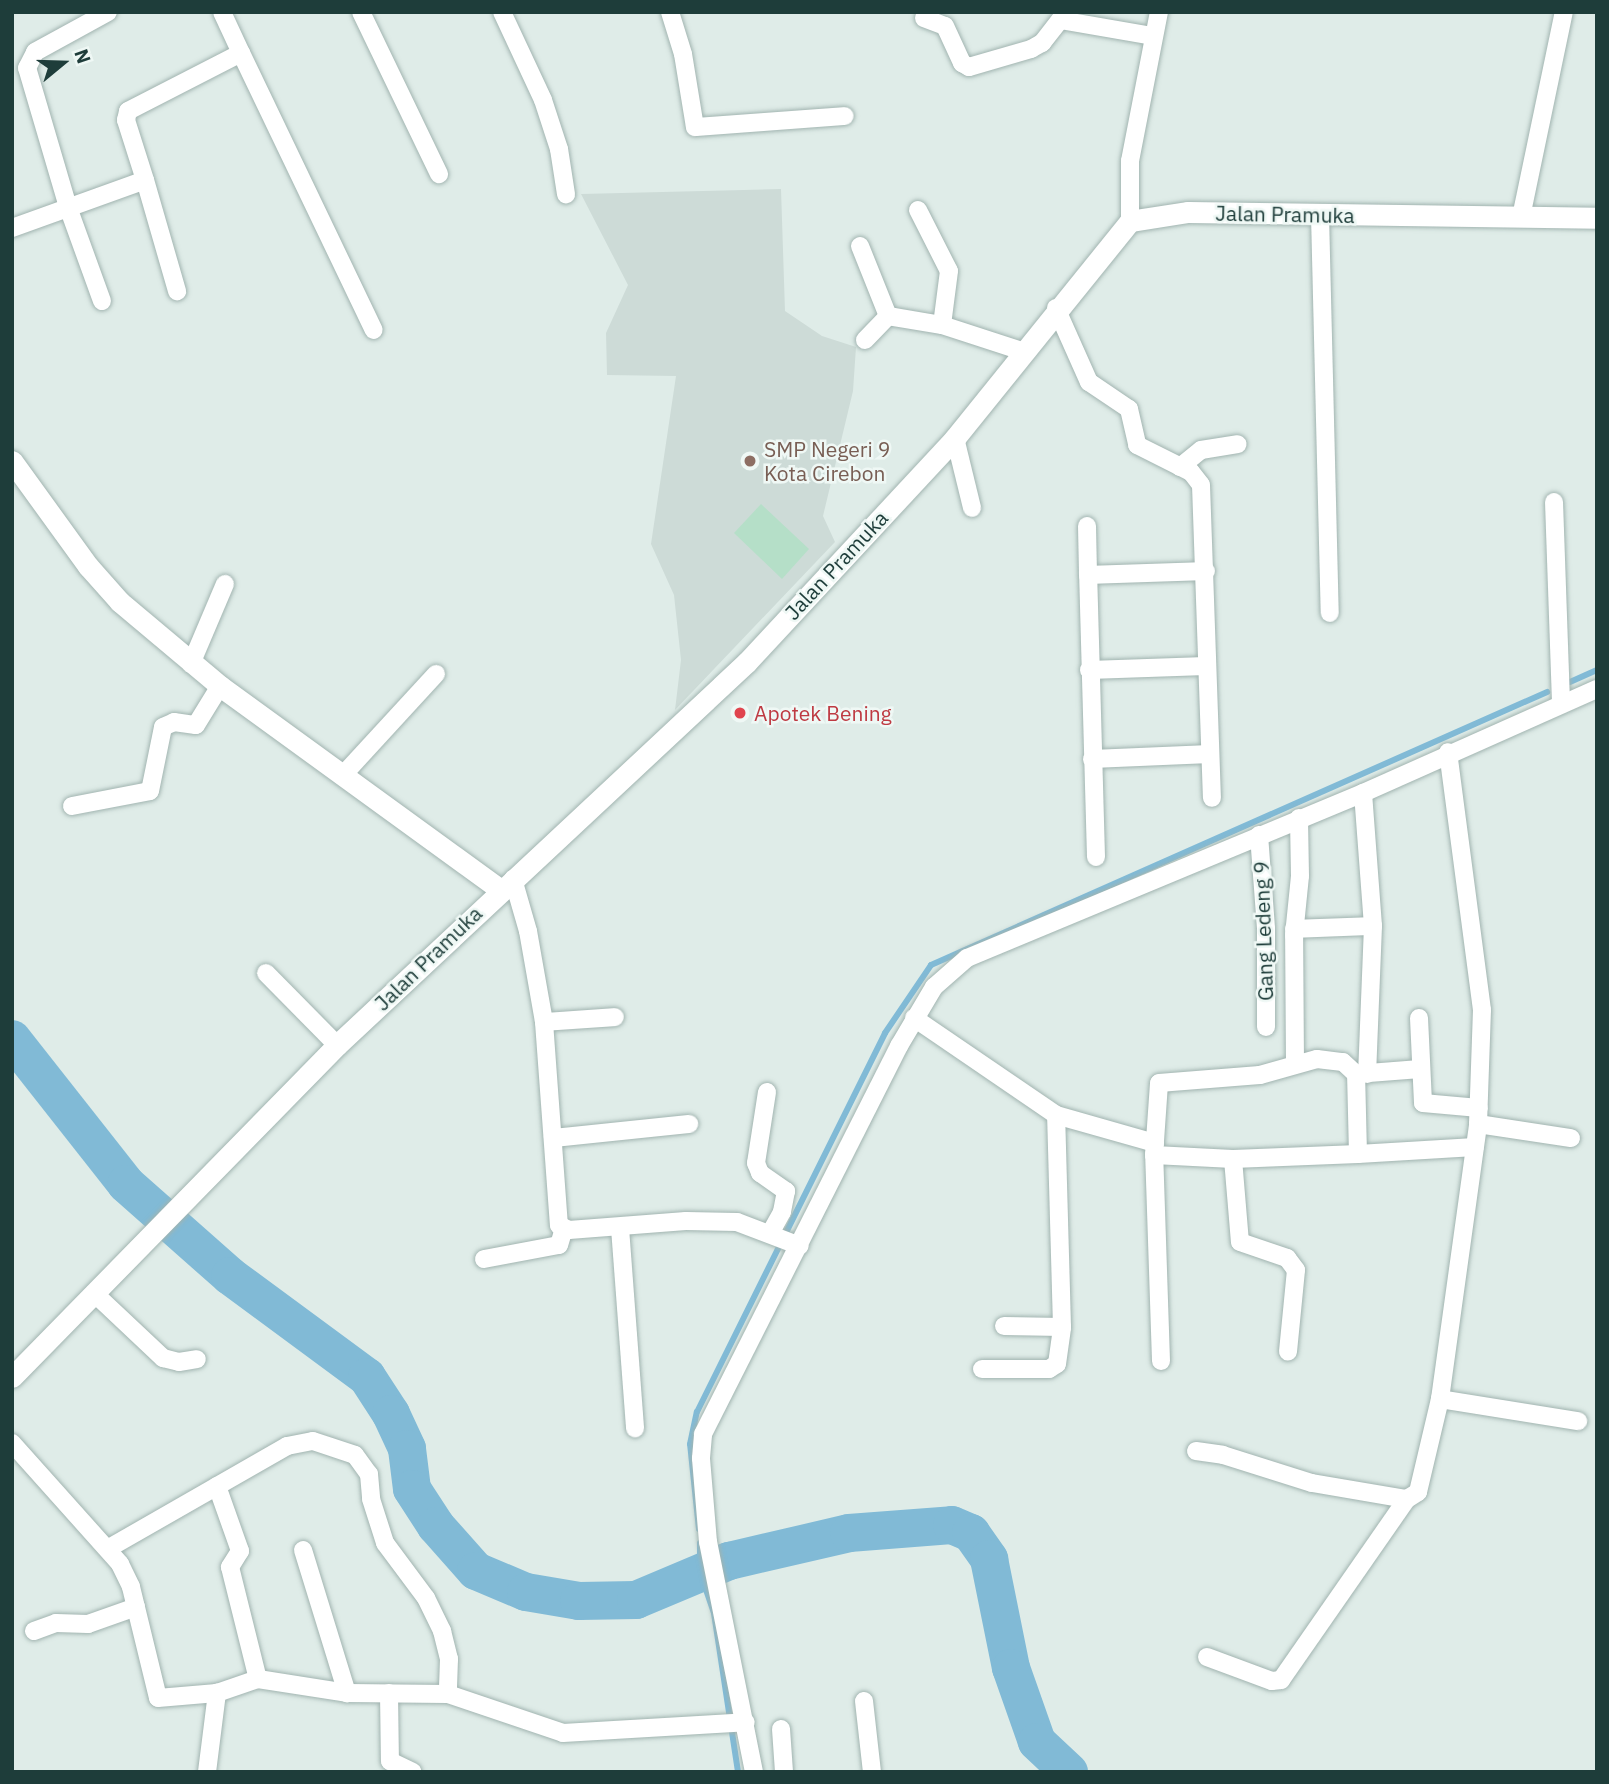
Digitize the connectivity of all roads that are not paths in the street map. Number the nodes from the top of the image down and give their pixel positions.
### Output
1 (108, 12) edge
2 (222, 12) edge
3 (361, 12) edge
4 (502, 12) edge
5 (670, 12) edge
6 (1159, 12) edge
7 (1564, 12) edge
8 (924, 18) dead end
9 (1153, 36) junction
10 (241, 52) junction
11 (845, 116) dead end
12 (439, 174) dead end
13 (145, 180) junction
14 (566, 194) dead end
15 (68, 207) junction
16 (918, 211) dead end
17 (1320, 215) junction
18 (1521, 217) junction
19 (1597, 218) edge
20 (1130, 221) junction
21 (12, 228) edge
22 (860, 246) dead end
23 (177, 291) dead end
24 (102, 301) dead end
25 (1056, 308) junction
26 (888, 316) junction
27 (942, 325) junction
28 (374, 330) dead end
29 (866, 341) dead end
30 (1022, 351) junction
31 (955, 438) junction
32 (1238, 444) dead end
33 (14, 465) edge
34 (1180, 467) junction
35 (1554, 502) dead end
36 (972, 508) dead end
37 (1087, 526) dead end
38 (1206, 571) junction
39 (1088, 575) junction
40 (225, 584) dead end
41 (1329, 613) dead end
42 (191, 664) junction
43 (1206, 666) junction
44 (1089, 670) junction
45 (436, 674) dead end
46 (220, 686) junction
47 (1597, 689) edge
48 (1561, 704) junction
49 (1448, 752) junction
50 (1210, 754) junction
51 (1092, 759) junction
52 (344, 774) junction
53 (1363, 793) junction
54 (1212, 798) dead end
55 (72, 806) dead end
56 (1299, 818) junction
57 (1259, 835) junction
58 (1096, 857) dead end
59 (506, 884) junction
60 (1373, 926) junction
61 (1294, 929) junction
62 (266, 973) dead end
63 (615, 1017) dead end
64 (914, 1018) junction
65 (1419, 1018) dead end
66 (544, 1022) junction
67 (1266, 1027) dead end
68 (337, 1045) junction
69 (1295, 1064) junction
70 (1420, 1069) junction
71 (1362, 1074) junction
72 (767, 1092) dead end
73 (1056, 1115) junction
74 (1479, 1116) junction
75 (690, 1124) dead end
76 (553, 1138) junction
77 (1571, 1138) dead end
78 (1475, 1147) junction
79 (1154, 1149) junction
80 (1358, 1154) junction
81 (1233, 1159) junction
82 (620, 1228) junction
83 (564, 1229) junction
84 (785, 1239) junction
85 (484, 1259) dead end
86 (93, 1293) junction
87 (1004, 1326) dead end
88 (1062, 1327) junction
89 (1287, 1352) dead end
90 (197, 1359) dead end
91 (1161, 1361) dead end
92 (982, 1368) dead end
93 (12, 1377) edge
94 (1440, 1399) junction
95 (1578, 1421) dead end
96 (635, 1428) dead end
97 (12, 1443) edge
98 (1196, 1451) dead end
99 (216, 1486) junction
100 (1407, 1499) junction
101 (109, 1548) junction
102 (303, 1550) dead end
103 (136, 1607) junction
104 (34, 1631) dead end
105 (1206, 1657) dead end
106 (258, 1679) junction
107 (347, 1692) junction
108 (217, 1693) junction
109 (389, 1693) junction
110 (448, 1695) junction
111 (864, 1701) dead end
112 (737, 1723) junction
113 (781, 1729) dead end
114 (207, 1772) edge
115 (413, 1772) edge
116 (754, 1772) edge
117 (784, 1772) edge
118 (872, 1772) edge

1 - 15 street
2 - 10 street
3 - 12 street
4 - 14 street
5 - 11 street
6 - 9 street
7 - 18 street
8 - 9 street
9 - 20 street
10 - 13 street
10 - 28 street
13 - 15 street
13 - 23 street
15 - 21 street
15 - 24 street
16 - 27 street
17 - 18 street, Jalan Pramuka
17 - 20 street, Jalan Pramuka
17 - 41 street
18 - 19 street, Jalan Pramuka
20 - 25 street, Jalan Pramuka
22 - 26 street
25 - 30 street, Jalan Pramuka
25 - 34 street
26 - 27 street
26 - 29 street
27 - 30 street
30 - 31 street, Jalan Pramuka
31 - 36 street
31 - 59 street, Jalan Pramuka
32 - 34 street
33 - 42 street
34 - 38 street
35 - 48 street
37 - 39 street
38 - 39 street
38 - 43 street
39 - 44 street
40 - 42 street
42 - 46 street
43 - 44 street
43 - 50 street
44 - 51 street
45 - 52 street
46 - 52 street
46 - 55 street
47 - 48 street
48 - 49 street
49 - 53 street
49 - 74 street
50 - 51 street
50 - 54 street
51 - 58 street
52 - 59 street
53 - 56 street
53 - 60 street
56 - 57 street
56 - 61 street
57 - 64 street
57 - 67 street, Gang Ledeng 9
59 - 66 street
59 - 68 street, Jalan Pramuka
60 - 61 street
60 - 71 street
61 - 69 street
62 - 68 street
63 - 66 street
64 - 73 street
64 - 84 street
65 - 70 street
66 - 76 street
68 - 86 street, Jalan Pramuka
69 - 71 street
69 - 79 street
70 - 71 street
70 - 74 street
71 - 80 street
72 - 84 street
73 - 79 street
73 - 88 street
74 - 77 street
74 - 78 street
75 - 76 street
76 - 83 street
78 - 80 street
78 - 94 street
79 - 81 street
79 - 91 street
80 - 81 street
81 - 89 street
82 - 83 street
82 - 84 street
82 - 96 street
83 - 85 street
84 - 112 street
86 - 90 street
86 - 93 street, Jalan Pramuka
87 - 88 street
88 - 92 street
94 - 95 street
94 - 100 street
97 - 101 street
98 - 100 street
99 - 101 street
99 - 106 street
99 - 110 street
100 - 105 street
101 - 103 street
102 - 107 street
103 - 104 street
103 - 108 street
106 - 107 street
106 - 108 street
107 - 109 street
108 - 114 street
109 - 110 street
109 - 115 street
110 - 112 street
111 - 118 street
112 - 116 street
113 - 117 street

